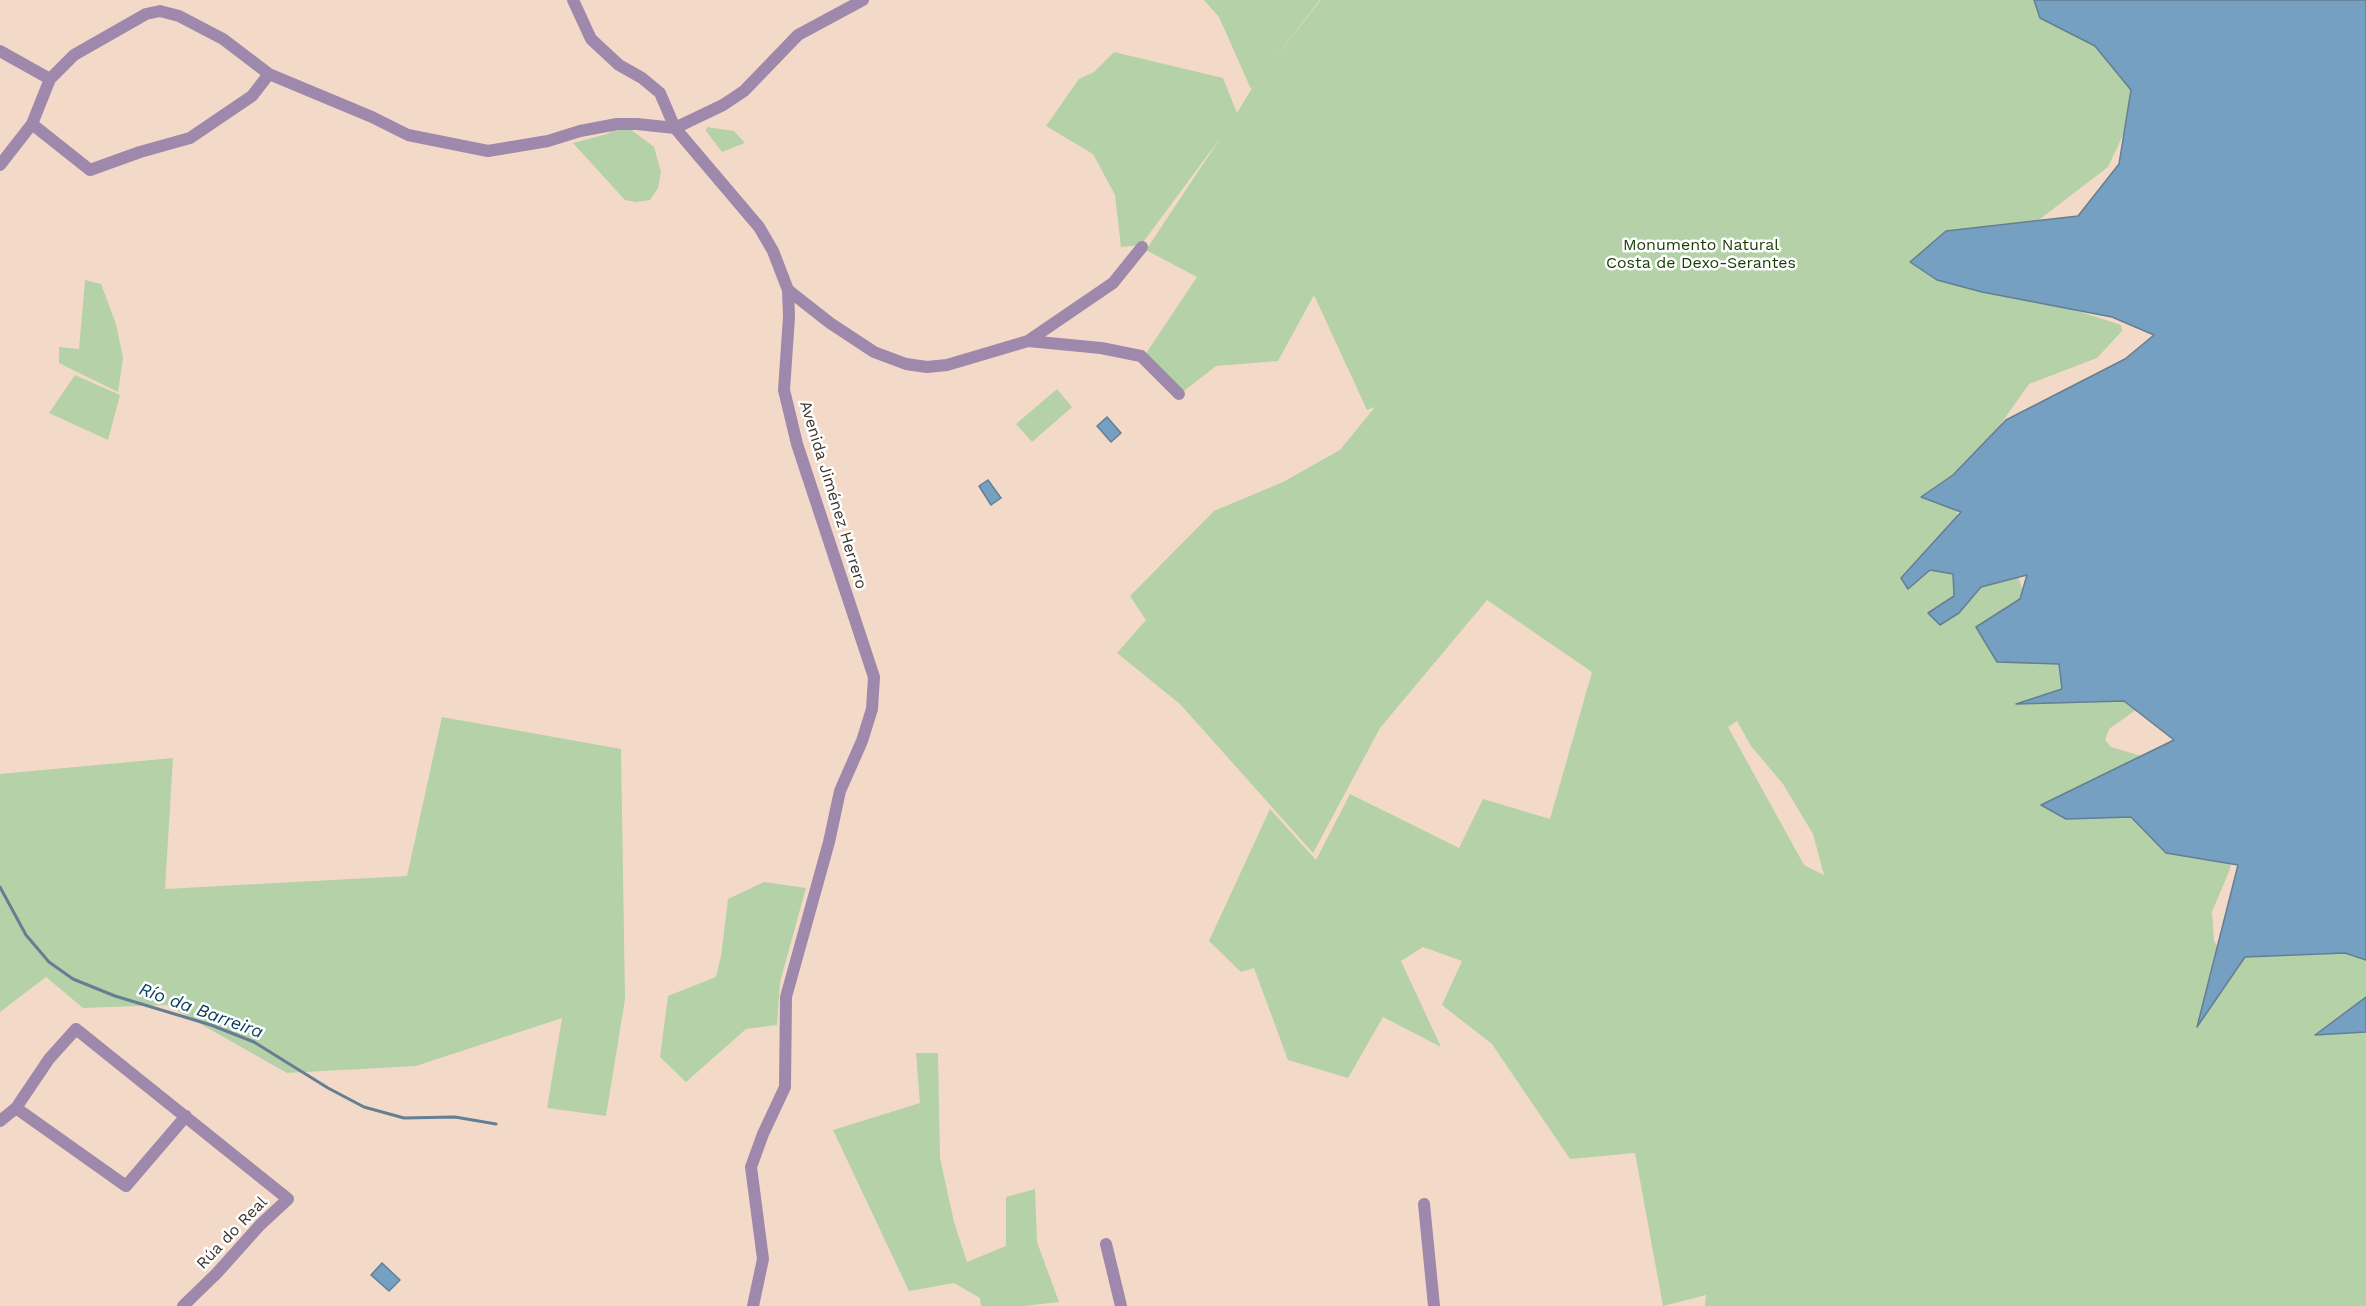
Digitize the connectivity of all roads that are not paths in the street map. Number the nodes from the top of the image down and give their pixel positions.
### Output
1 (152, 0) edge
2 (573, 0) edge
3 (863, 0) edge
4 (146, 14) junction
5 (0, 51) edge
6 (269, 74) junction
7 (50, 79) junction
8 (32, 124) junction
9 (675, 128) junction
10 (0, 165) edge
11 (1142, 248) dead end
12 (788, 290) junction
13 (1028, 341) junction
14 (1179, 394) dead end
15 (16, 1108) junction
16 (186, 1116) junction
17 (0, 1121) edge
18 (1425, 1204) dead end
19 (1106, 1244) dead end
20 (183, 1306) edge
21 (753, 1306) edge
22 (1121, 1306) edge
23 (1434, 1306) edge

1 - 4 street
2 - 9 street, Avenida Jiménez Herrero
3 - 9 street
4 - 6 street
4 - 7 street
5 - 7 street
6 - 8 street
6 - 9 street
7 - 8 street
8 - 10 street
9 - 12 street, Avenida Jiménez Herrero
11 - 13 street
12 - 13 street
12 - 21 street, Avenida Jiménez Herrero
13 - 14 street
15 - 16 street
15 - 16 street, Rúa do Real
15 - 17 street
16 - 20 street, Rúa do Real
18 - 23 street
19 - 22 street

